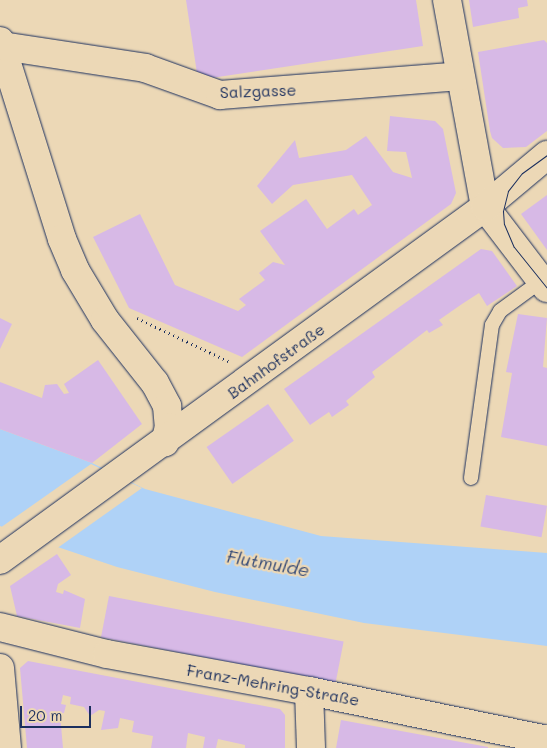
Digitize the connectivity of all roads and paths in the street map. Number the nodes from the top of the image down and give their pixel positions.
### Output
1 (447, 0) edge
2 (1, 43) edge
3 (460, 76) junction
4 (547, 155) edge
5 (485, 206) junction
6 (544, 285) edge
7 (134, 316) dead end
8 (236, 365) dead end
9 (164, 442) junction
10 (471, 478) dead end
11 (0, 560) edge
12 (0, 627) edge
13 (0, 644) edge
14 (107, 654) junction
15 (0, 668) edge
16 (309, 691) junction
17 (547, 740) edge
18 (7, 748) edge
19 (311, 748) edge

1 - 3 street
2 - 3 street, Salzgasse
2 - 9 street
3 - 5 street
4 - 5 street, Bahnhofstraße
5 - 6 street
5 - 9 street, Bahnhofstraße
6 - 10 lane
7 - 8 path
9 - 11 street, Bahnhofstraße
12 - 14 street, Franz-Mehring-Straße
13 - 14 street
14 - 16 street, Franz-Mehring-Straße
15 - 18 street
16 - 17 street, Franz-Mehring-Straße
16 - 19 street

